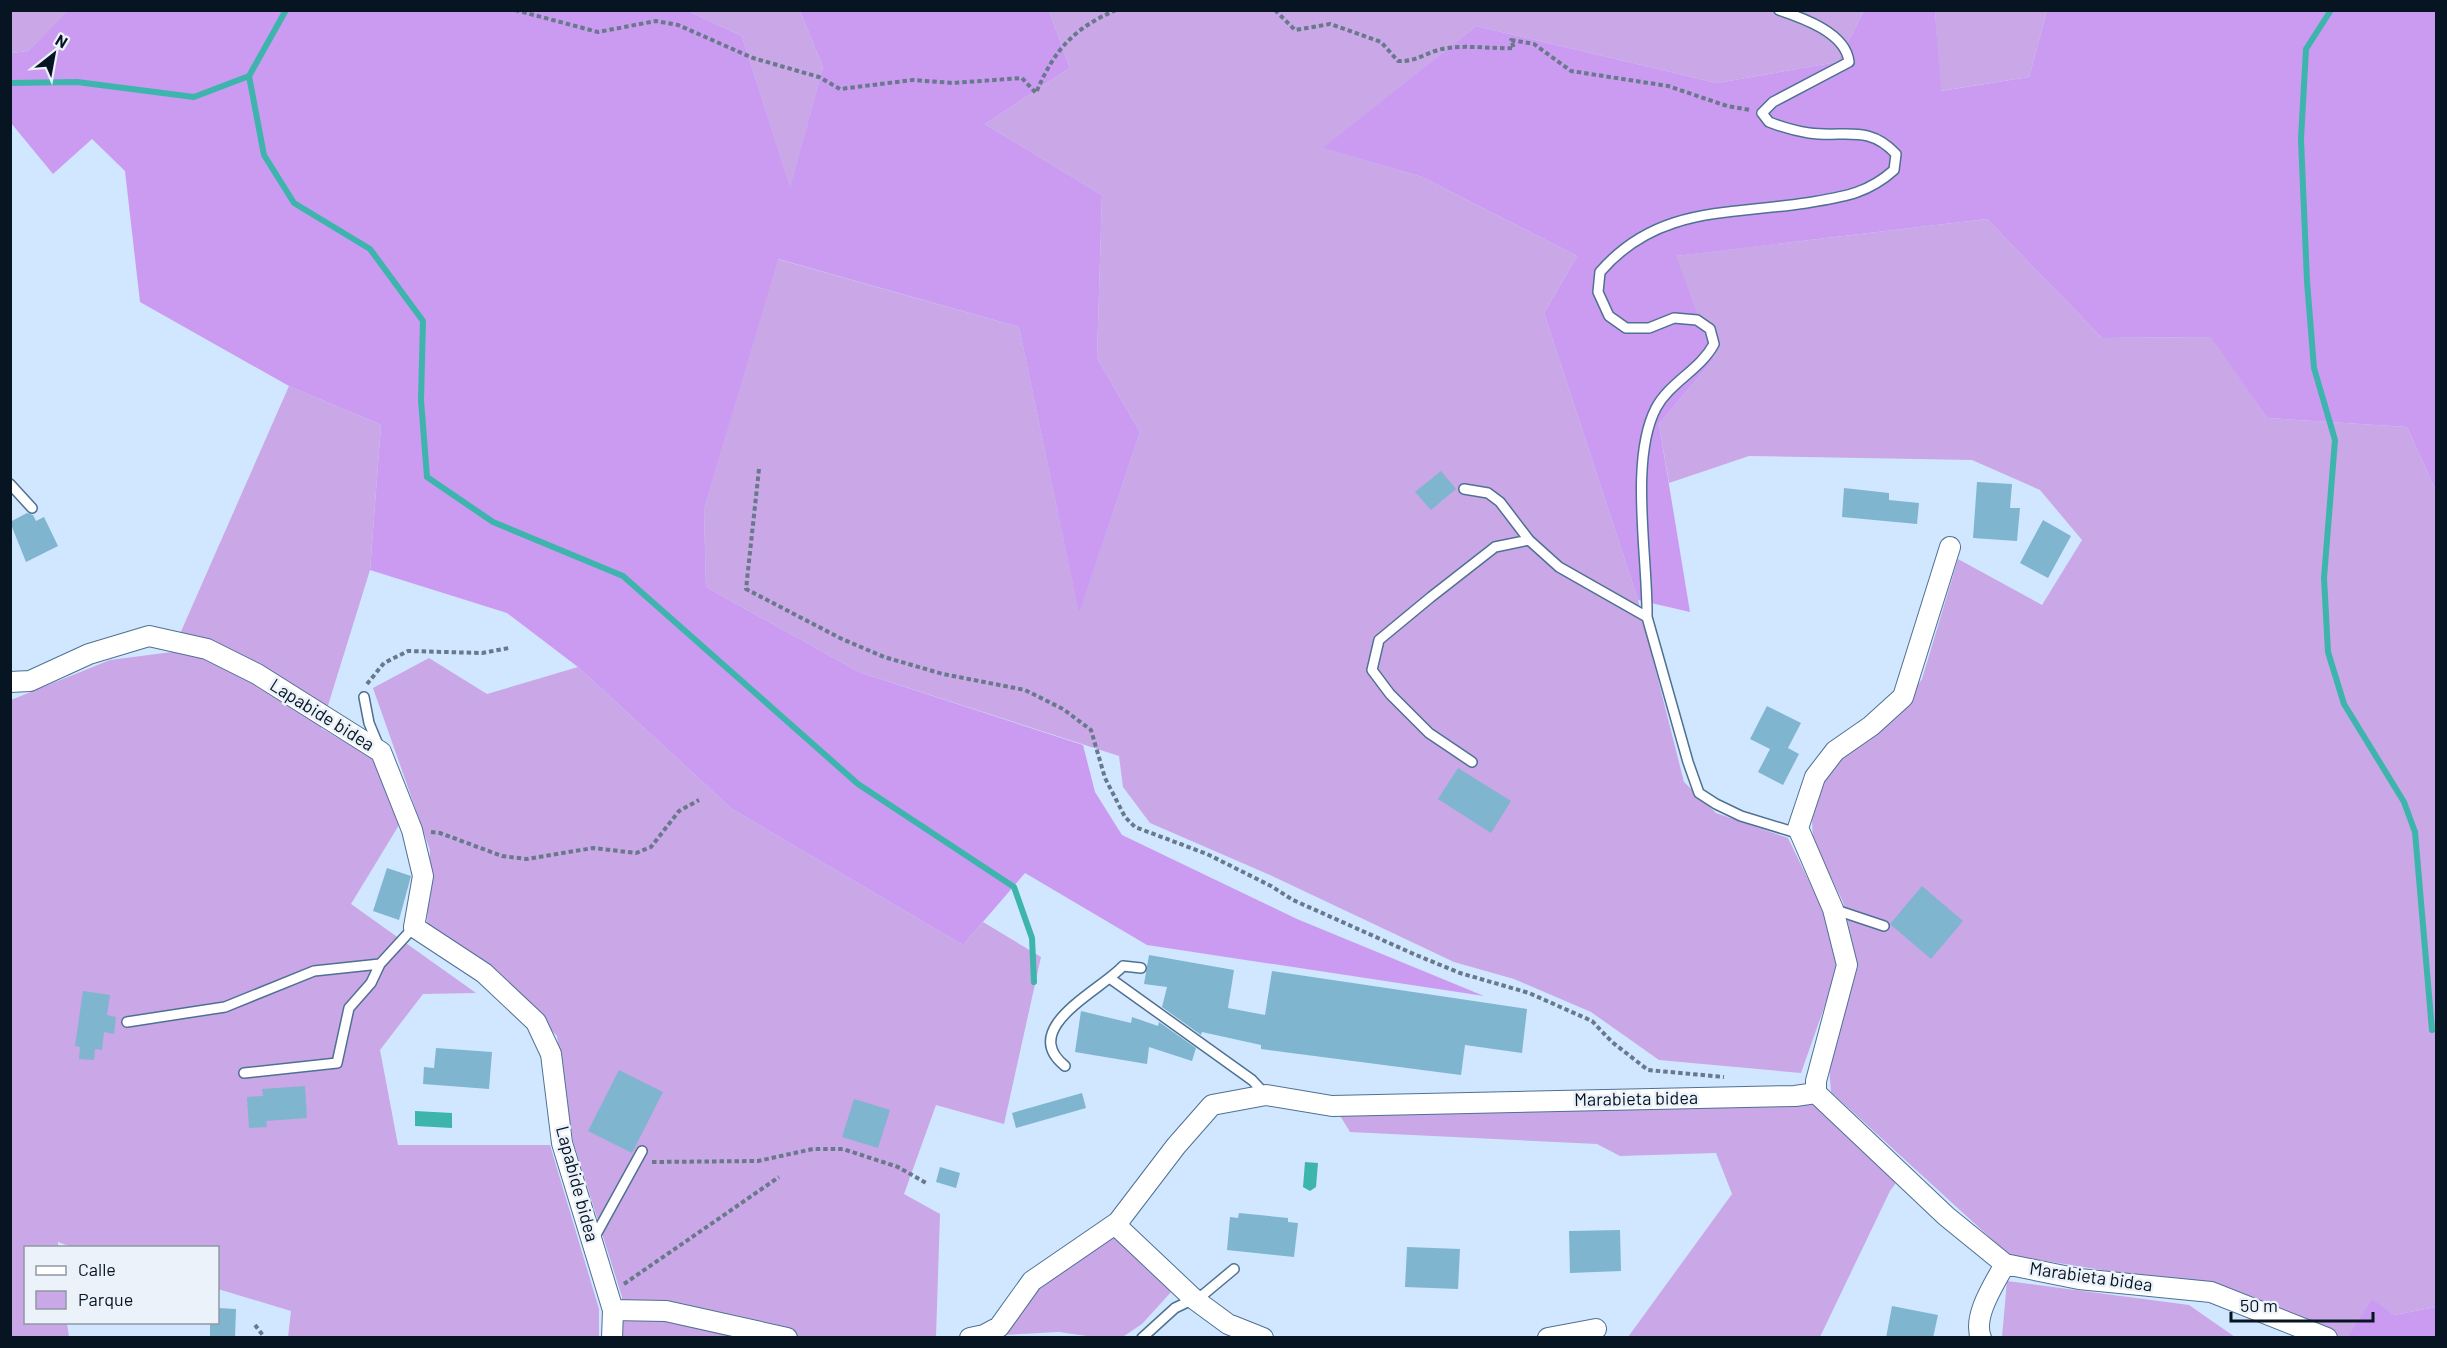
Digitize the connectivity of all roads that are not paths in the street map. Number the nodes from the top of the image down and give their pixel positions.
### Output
1 (1779, 10) edge
2 (10, 484) edge
3 (1464, 489) dead end
4 (32, 508) dead end
5 (1529, 540) junction
6 (1950, 547) dead end
7 (1647, 616) junction
8 (10, 682) edge
9 (364, 697) road end
10 (381, 752) junction
11 (1472, 762) dead end
12 (1800, 834) junction
13 (1833, 909) junction
14 (1884, 926) dead end
15 (414, 927) junction
16 (380, 964) junction
17 (1141, 968) dead end
18 (1111, 979) junction
19 (128, 1022) dead end
20 (1065, 1066) dead end
21 (244, 1073) dead end
22 (1816, 1093) junction
23 (1266, 1095) junction
24 (642, 1151) dead end
25 (1118, 1222) junction
26 (592, 1242) junction
27 (2005, 1263) junction
28 (1234, 1269) dead end
29 (1194, 1299) junction
30 (610, 1303) junction
31 (1596, 1329) dead end
32 (612, 1338) edge
33 (786, 1338) edge
34 (970, 1338) edge
35 (1142, 1338) edge
36 (1263, 1338) edge
37 (1548, 1338) edge
38 (1981, 1338) edge
39 (2327, 1338) edge

1 - 7 lane
2 - 4 lane
3 - 5 lane
5 - 7 lane
5 - 11 lane
6 - 12 street
7 - 12 lane
8 - 10 street, Lapabide bidea
9 - 10 lane
10 - 15 street, Lapabide bidea
12 - 13 street
13 - 14 lane
13 - 22 street
15 - 16 lane
15 - 26 street, Lapabide bidea
16 - 19 lane
16 - 21 lane
17 - 18 lane
18 - 20 lane
18 - 23 lane
22 - 23 street, Marabieta bidea
22 - 27 street, Marabieta bidea
23 - 25 street, Marabieta bidea
24 - 26 lane
25 - 29 street
25 - 34 street, Marabieta bidea
26 - 30 street, Lapabide bidea
27 - 38 street
27 - 39 street, Marabieta bidea
28 - 29 lane
29 - 35 lane
29 - 36 street
30 - 32 street, Lapabide bidea
30 - 33 street
31 - 37 street

